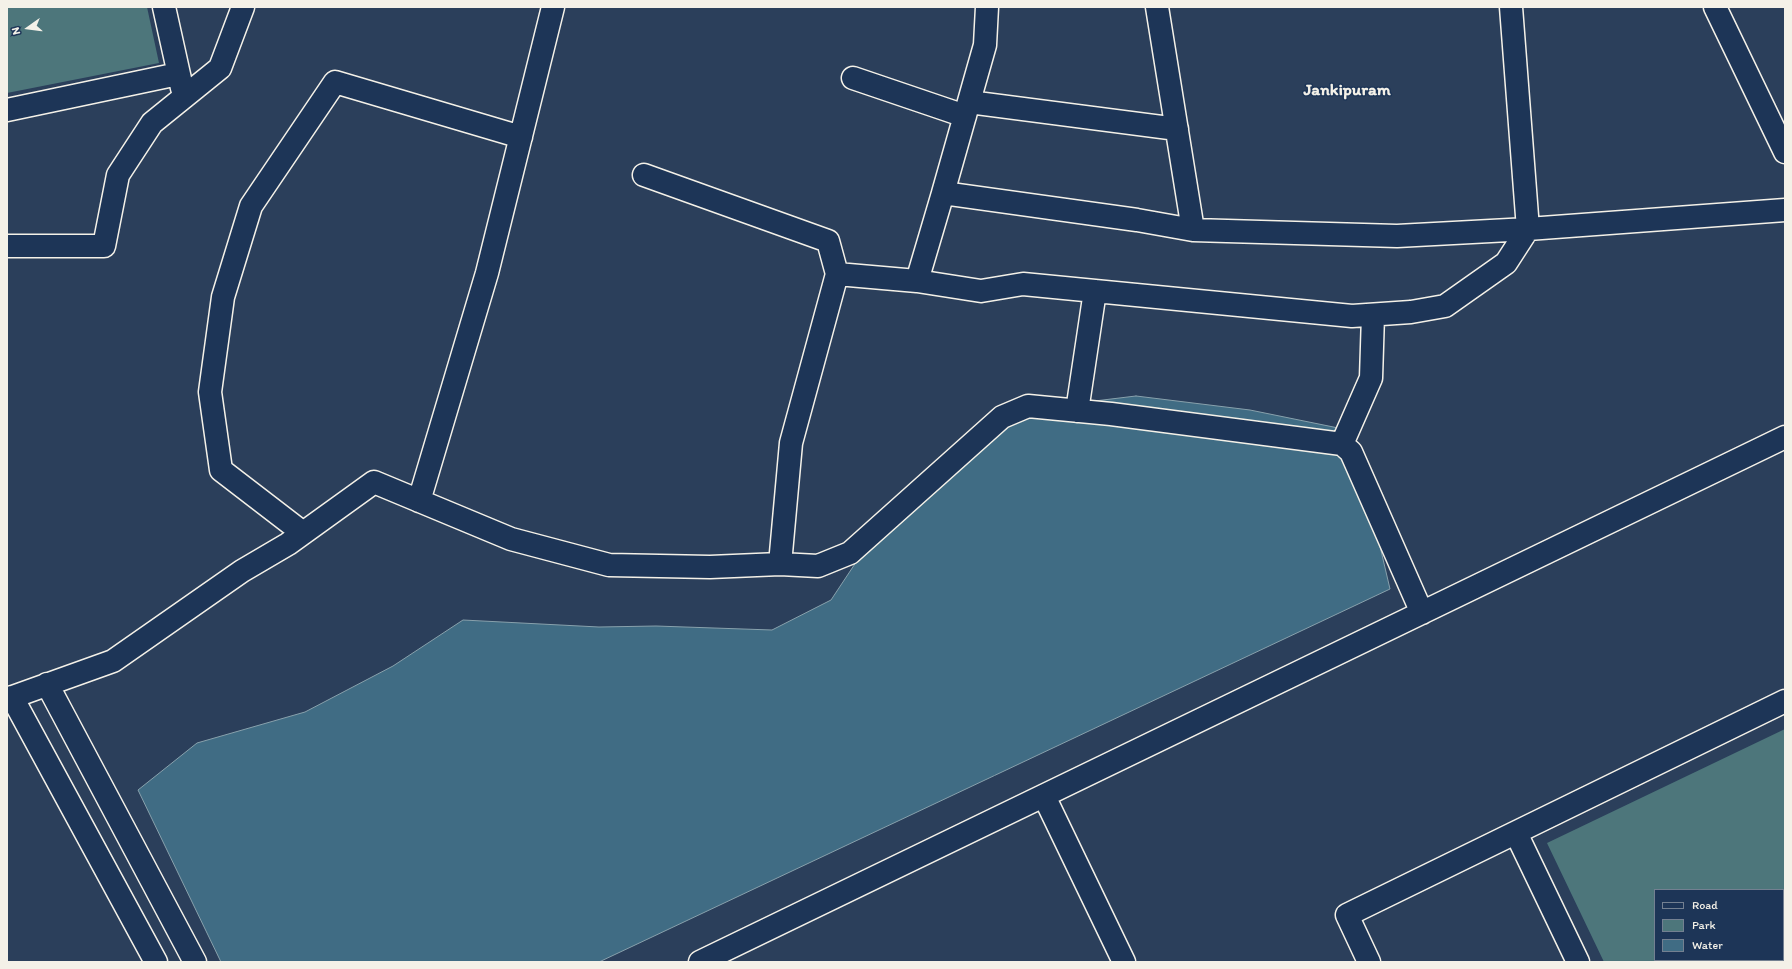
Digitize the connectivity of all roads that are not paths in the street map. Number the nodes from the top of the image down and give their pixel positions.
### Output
1 (164, 7) edge
2 (243, 7) edge
3 (553, 7) edge
4 (987, 7) edge
5 (1158, 7) edge
6 (1512, 7) edge
7 (1715, 7) edge
8 (178, 74) junction
9 (853, 78) dead end
10 (184, 98) junction
11 (967, 109) junction
12 (7, 110) edge
13 (1177, 130) junction
14 (521, 137) junction
15 (1785, 152) edge
16 (644, 175) dead end
17 (943, 194) junction
18 (1785, 210) edge
19 (1528, 229) junction
20 (1193, 230) junction
21 (7, 246) edge
22 (838, 274) junction
23 (917, 281) junction
24 (1095, 291) junction
25 (1373, 315) junction
26 (1077, 411) junction
27 (1785, 437) edge
28 (1342, 444) junction
29 (419, 501) junction
30 (303, 533) junction
31 (780, 564) junction
32 (1422, 613) junction
33 (47, 684) junction
34 (10, 698) edge
35 (1785, 701) edge
36 (1044, 796) junction
37 (1516, 832) junction
38 (714, 959) edge
39 (156, 962) edge
40 (195, 962) edge
41 (1124, 962) edge
42 (1369, 962) edge
43 (1578, 962) edge

1 - 8 street
2 - 10 street
3 - 14 street
4 - 11 street
5 - 13 street
6 - 19 street
7 - 15 street
8 - 10 street
8 - 12 street
9 - 11 street
10 - 21 street
11 - 13 street
11 - 17 street
13 - 20 street
14 - 29 street
14 - 30 street
16 - 22 street
17 - 20 street
17 - 23 street
18 - 19 street
19 - 20 street
19 - 25 street
22 - 23 street
22 - 31 street
23 - 24 street
24 - 25 street
24 - 26 street
25 - 28 street
26 - 28 street
26 - 31 street
27 - 32 street
28 - 32 street
29 - 30 street
29 - 31 street
30 - 33 street
32 - 36 street
33 - 34 street
33 - 40 street
34 - 39 street
35 - 37 street
36 - 38 street
36 - 41 street
37 - 42 street
37 - 43 street

